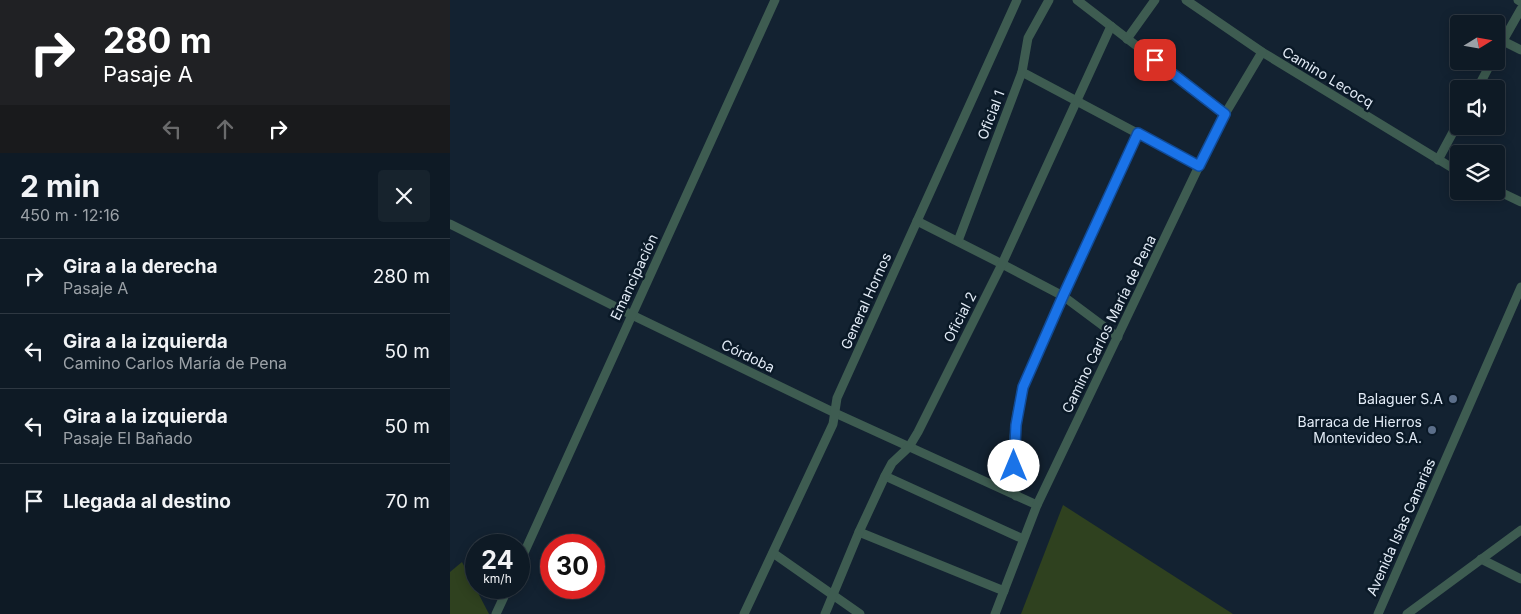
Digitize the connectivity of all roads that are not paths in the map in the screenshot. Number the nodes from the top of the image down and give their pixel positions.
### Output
1 (775, 0) edge
2 (1017, 0) edge
3 (1049, 0) edge
4 (1077, 0) edge
5 (1155, 0) edge
6 (1186, 0) edge
7 (1521, 9) edge
8 (1111, 26) junction
9 (1505, 37) edge
10 (1127, 39) junction
11 (1505, 42) edge
12 (1521, 50) edge
13 (1262, 52) junction
14 (1022, 72) junction
15 (1076, 100) junction
16 (1225, 114) junction
17 (1138, 133) junction
18 (1451, 135) edge
19 (1438, 160) junction
20 (1199, 166) junction
21 (1450, 167) edge
22 (1505, 194) edge
23 (1521, 202) edge
24 (917, 221) junction
25 (450, 224) edge
26 (958, 241) junction
27 (1002, 264) junction
28 (1521, 287) edge
29 (1063, 296) junction
30 (632, 315) junction
31 (1118, 337) junction
32 (835, 413) junction
33 (909, 447) junction
34 (885, 476) junction
35 (1016, 496) junction
36 (1037, 505) junction
37 (1521, 530) edge
38 (859, 532) junction
39 (1023, 539) junction
40 (530, 540) edge
41 (773, 552) junction
42 (1481, 560) junction
43 (1521, 579) edge
44 (1004, 591) junction
45 (833, 596) junction
46 (503, 599) edge
47 (496, 614) edge
48 (744, 614) edge
49 (825, 614) edge
50 (860, 614) edge
51 (995, 614) edge
52 (1378, 614) edge
53 (1407, 614) edge

1 - 30 street, Emancipación
2 - 24 street, General Hornos
3 - 14 street, Oficial 1
4 - 8 street
5 - 10 street
6 - 13 street, Camino Lecocq
7 - 9 street
8 - 10 street
8 - 15 street, Oficial 2
10 - 16 street
11 - 12 street
13 - 16 street, Camino Carlos María de Pena
13 - 19 street, Camino Lecocq
14 - 15 street
14 - 26 street, Oficial 1
15 - 17 street
15 - 27 street, Oficial 2
16 - 20 street, Camino Carlos María de Pena
17 - 20 street
17 - 29 street
18 - 19 street
19 - 21 street, Camino Lecocq
20 - 31 street, Camino Carlos María de Pena
22 - 23 street
24 - 26 street
24 - 32 street, General Hornos
25 - 30 street, Córdoba
26 - 27 street
27 - 29 street
27 - 33 street, Oficial 2
28 - 52 street, Avenida Islas Canarias
29 - 31 street
29 - 35 street
30 - 32 street, Córdoba
30 - 40 street, Emancipación
31 - 36 street, Camino Carlos María de Pena
32 - 33 street, Córdoba
32 - 41 street, General Hornos
33 - 34 street, Oficial 2
33 - 35 street, Córdoba
34 - 38 street, Oficial 2
34 - 39 street
35 - 36 street, Córdoba
36 - 39 street, Camino Carlos María de Pena
37 - 42 street
38 - 44 street
38 - 45 street, Oficial 2
39 - 44 street, Camino Carlos María de Pena
41 - 45 street
41 - 48 street, General Hornos
42 - 43 street
42 - 53 street
44 - 51 street, Camino Carlos María de Pena
45 - 49 street, Oficial 2
45 - 50 street
46 - 47 street

